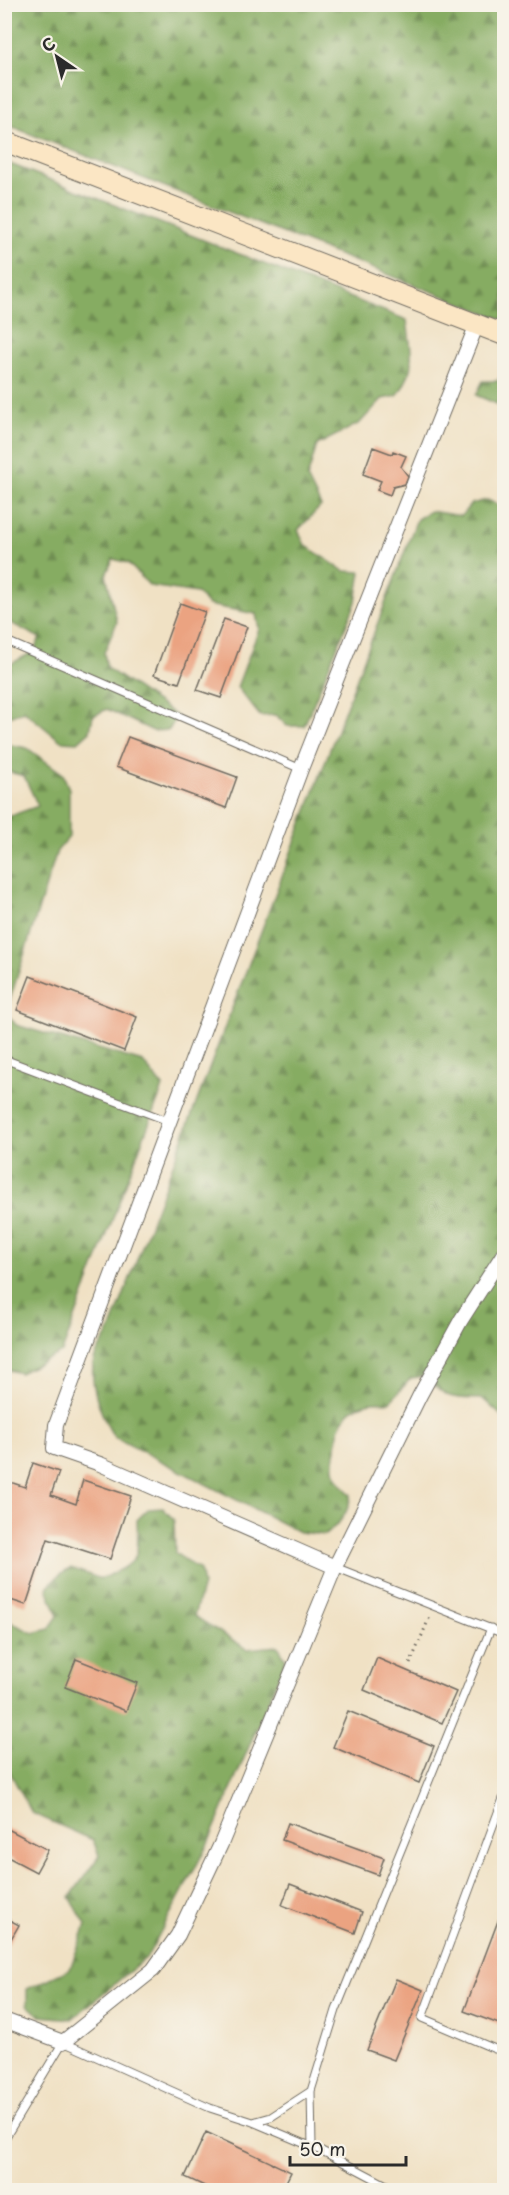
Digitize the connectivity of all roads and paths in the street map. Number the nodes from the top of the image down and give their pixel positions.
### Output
1 (4, 141) edge
2 (477, 324) junction
3 (504, 335) edge
4 (4, 640) edge
5 (301, 768) junction
6 (4, 1059) edge
7 (171, 1122) junction
8 (504, 1253) edge
9 (335, 1567) junction
10 (434, 1606) junction
11 (491, 1628) junction
12 (504, 1634) edge
13 (410, 1664) dead end
14 (504, 1796) edge
15 (4, 2020) edge
16 (63, 2042) junction
17 (495, 2049) dead end
18 (311, 2091) junction
19 (253, 2122) junction
20 (4, 2140) edge
21 (312, 2147) junction
22 (396, 2190) edge

1 - 2 street
2 - 3 street
2 - 5 street
4 - 5 lane
5 - 7 street
6 - 7 lane
7 - 9 street
8 - 9 street
9 - 10 lane
9 - 16 street
10 - 11 lane
10 - 13 path
11 - 12 lane
11 - 18 lane
14 - 17 lane
15 - 16 street
16 - 19 lane
16 - 20 lane
18 - 19 lane
18 - 21 lane
19 - 21 lane
21 - 22 lane

